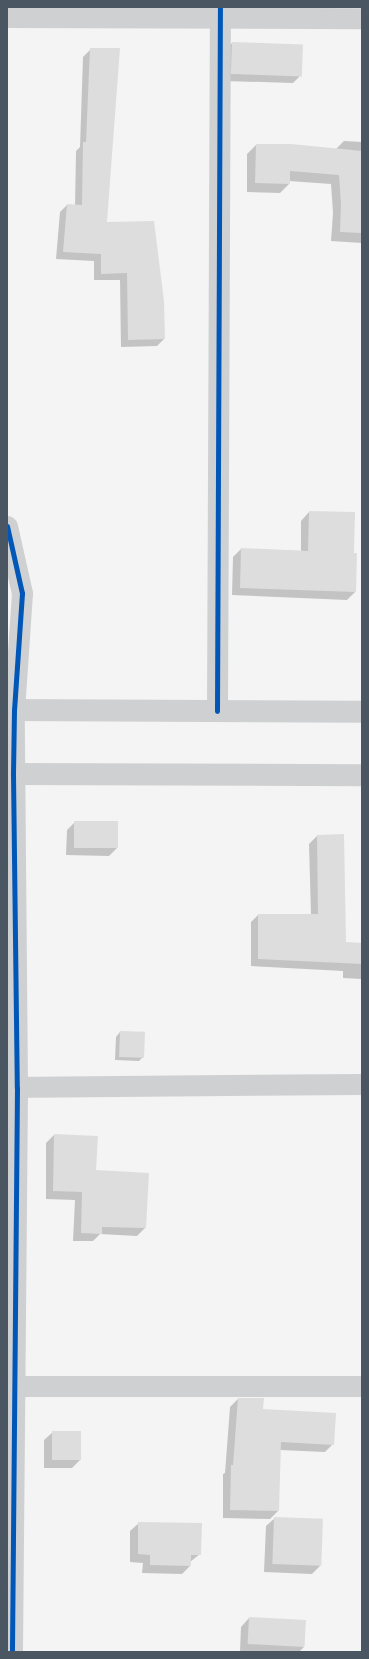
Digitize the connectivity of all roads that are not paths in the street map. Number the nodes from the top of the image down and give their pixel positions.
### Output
1 (220, 12) edge
2 (7, 17) edge
3 (362, 18) edge
4 (7, 526) edge
5 (10, 710) edge
6 (217, 711) junction
7 (362, 712) edge
8 (10, 774) edge
9 (362, 775) edge
10 (362, 1084) edge
11 (12, 1087) edge
12 (10, 1386) edge
13 (362, 1386) edge
14 (12, 1652) edge

1 - 2 street
1 - 3 street
1 - 6 street
4 - 5 street
5 - 6 street
5 - 8 street
6 - 7 street
8 - 9 street
8 - 11 street
10 - 11 street
11 - 12 street
12 - 13 street
12 - 14 street

